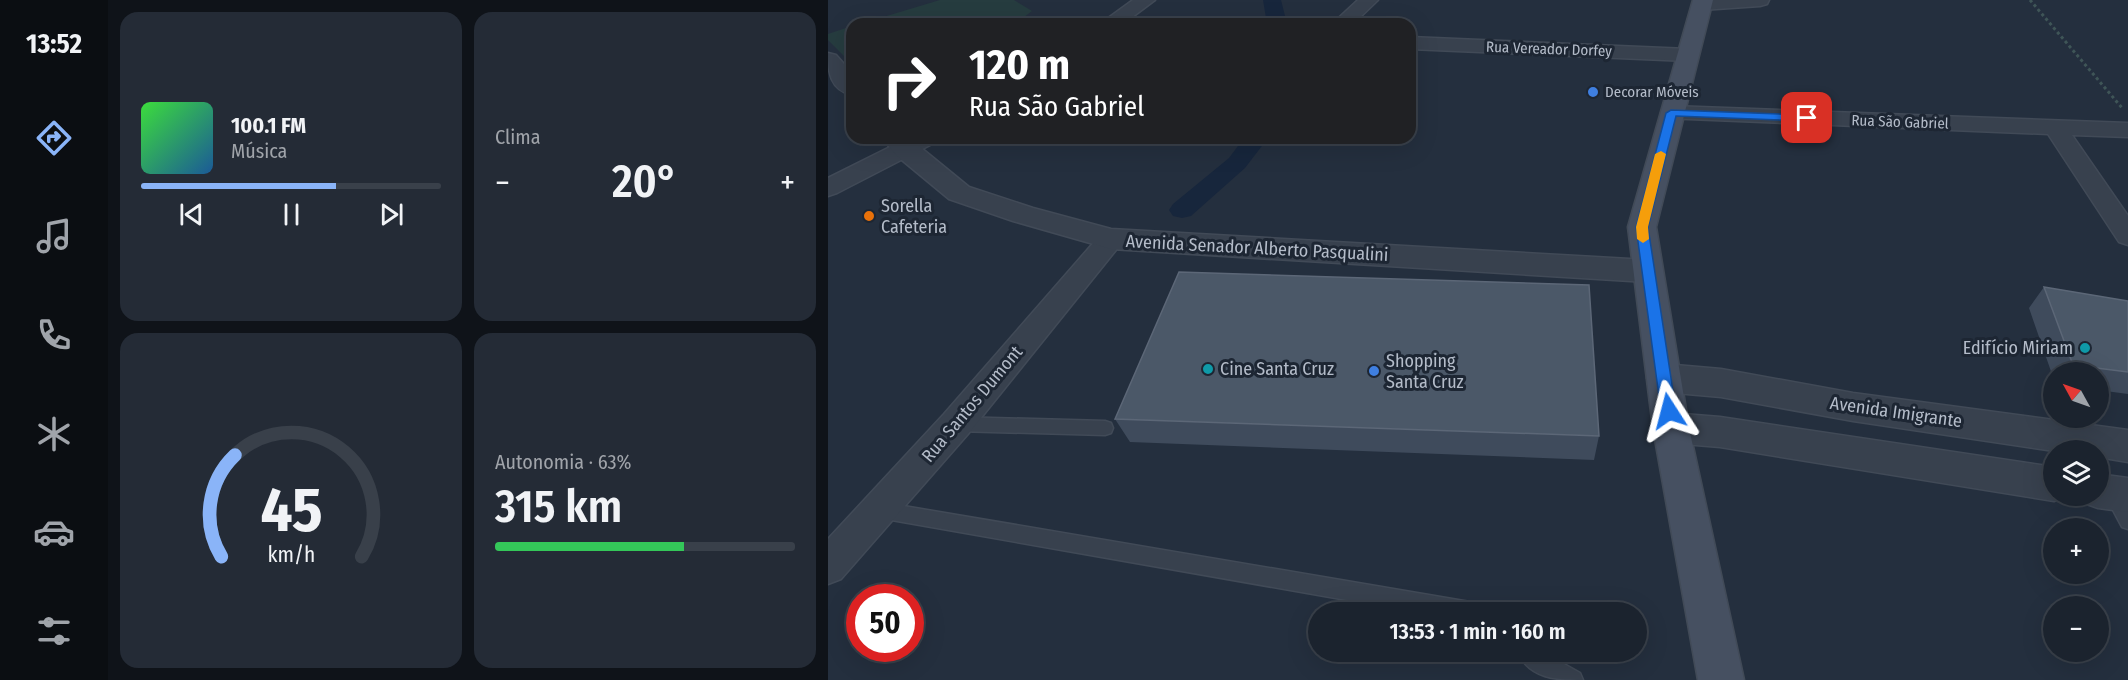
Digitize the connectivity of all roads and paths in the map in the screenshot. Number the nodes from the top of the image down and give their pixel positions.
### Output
1 (1146, 0) edge
2 (1369, 0) edge
3 (1760, 0) edge
4 (2030, 0) edge
5 (1703, 2) edge
6 (1119, 18) edge
7 (1349, 18) edge
8 (1416, 43) edge
9 (1688, 54) junction
10 (828, 60) edge
11 (846, 81) edge
12 (1671, 113) junction
13 (2128, 114) edge
14 (2056, 128) junction
15 (2128, 130) edge
16 (905, 144) edge
17 (911, 144) edge
18 (828, 188) edge
19 (2128, 236) edge
20 (1111, 239) junction
21 (1647, 272) junction
22 (1664, 378) junction
23 (1853, 407) junction
24 (956, 424) junction
25 (1105, 428) dead end
26 (1671, 428) junction
27 (2128, 446) edge
28 (1864, 456) junction
29 (2043, 482) edge
30 (880, 510) junction
31 (828, 566) edge
32 (1412, 602) edge
33 (1540, 662) edge
34 (1573, 680) edge
35 (1721, 680) edge

1 - 6 street
2 - 7 street
3 - 5 street
4 - 13 path
5 - 9 main road
8 - 9 street, Rua Vereador Dorfey
9 - 12 main road
10 - 11 street
12 - 14 street, Rua São Gabriel
12 - 21 main road
14 - 15 street, Rua São Gabriel
14 - 19 street
16 - 18 street
17 - 20 street, Avenida Senador Alberto Pasqualini
20 - 21 street, Avenida Senador Alberto Pasqualini
20 - 24 street, Rua Santos Dumont
21 - 22 main road
22 - 23 street, Avenida Imigrante
22 - 26 main road
23 - 27 street, Avenida Imigrante
23 - 28 street
24 - 25 lane
24 - 30 street, Rua Santos Dumont
26 - 28 street
26 - 35 main road
28 - 29 street
30 - 31 street, Rua Santos Dumont
30 - 32 lane
33 - 34 lane

